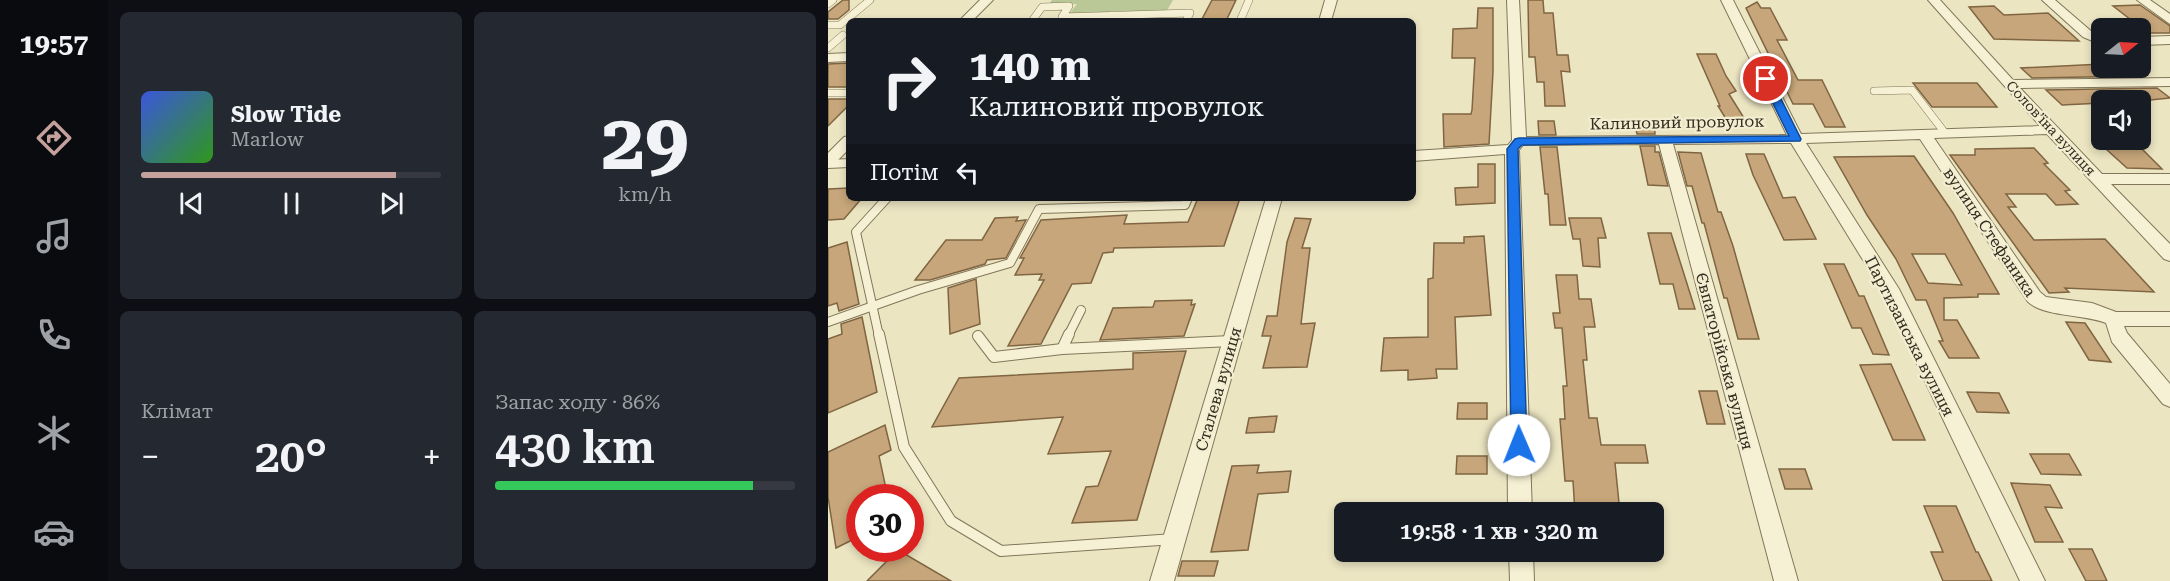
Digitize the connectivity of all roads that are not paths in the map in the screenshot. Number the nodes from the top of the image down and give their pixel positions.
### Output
1 (833, 0) edge
2 (870, 0) edge
3 (987, 0) edge
4 (1249, 0) edge
5 (1331, 0) edge
6 (1513, 0) edge
7 (1727, 0) edge
8 (1934, 0) edge
9 (2048, 0) edge
10 (2143, 0) edge
11 (828, 4) edge
12 (1042, 4) edge
13 (848, 18) edge
14 (968, 18) edge
15 (1034, 18) edge
16 (1188, 18) edge
17 (1241, 18) edge
18 (1326, 18) edge
19 (846, 20) edge
20 (2170, 20) edge
21 (828, 25) edge
22 (843, 35) dead end
23 (2091, 36) edge
24 (2151, 40) edge
25 (2170, 40) edge
26 (828, 48) edge
27 (846, 57) edge
28 (828, 58) edge
29 (2170, 82) edge
30 (2010, 84) junction
31 (1874, 91) dead end
32 (828, 93) edge
33 (846, 93) edge
34 (2051, 130) junction
35 (1923, 133) junction
36 (1946, 133) junction
37 (1796, 139) junction
38 (1665, 140) junction
39 (846, 143) edge
40 (1516, 145) junction
41 (1416, 156) edge
42 (828, 163) edge
43 (846, 164) edge
44 (2170, 178) edge
45 (2099, 179) junction
46 (884, 201) edge
47 (1187, 201) edge
48 (1273, 201) edge
49 (1155, 202) edge
50 (2170, 255) edge
51 (872, 305) junction
52 (1081, 310) dead end
53 (2170, 318) edge
54 (2115, 319) junction
55 (828, 322) edge
56 (978, 336) dead end
57 (1231, 341) junction
58 (1062, 349) junction
59 (2170, 398) edge
60 (1520, 502) edge
61 (1174, 539) junction
62 (1521, 562) edge
63 (1162, 581) edge
64 (1522, 581) edge
65 (1786, 581) edge
66 (2033, 581) edge

1 - 11 lane
2 - 13 lane
3 - 14 street
4 - 17 lane
5 - 18 street
6 - 40 street
7 - 37 street, Партизанська вулиця
8 - 30 street, Соловʼїна вулиця
9 - 23 street
10 - 20 street
12 - 15 lane
12 - 16 lane
19 - 21 lane
22 - 26 lane
24 - 25 street
27 - 28 street
29 - 30 street
30 - 34 street, Соловʼїна вулиця
31 - 36 lane
32 - 33 lane
34 - 36 street, Калиновий провулок
34 - 45 street, Соловʼїна вулиця
35 - 36 street, Калиновий провулок
35 - 37 street, Калиновий провулок
35 - 54 street, вулиця Стефаника
37 - 38 street, Калиновий провулок
37 - 66 street, Партизанська вулиця
38 - 40 street, Калиновий провулок
38 - 65 street, Євпаторійська вулиця
39 - 42 street
40 - 41 street, Калиновий провулок
40 - 60 street
42 - 43 lane
44 - 45 street
45 - 50 street, Соловʼїна вулиця
46 - 51 lane
47 - 49 lane
48 - 57 street, Сталева вулиця
49 - 51 lane
51 - 55 lane
51 - 61 lane
52 - 58 lane
53 - 54 street
54 - 59 street
56 - 58 lane
57 - 58 lane
57 - 61 street, Сталева вулиця
61 - 63 street, Сталева вулиця
62 - 64 street

